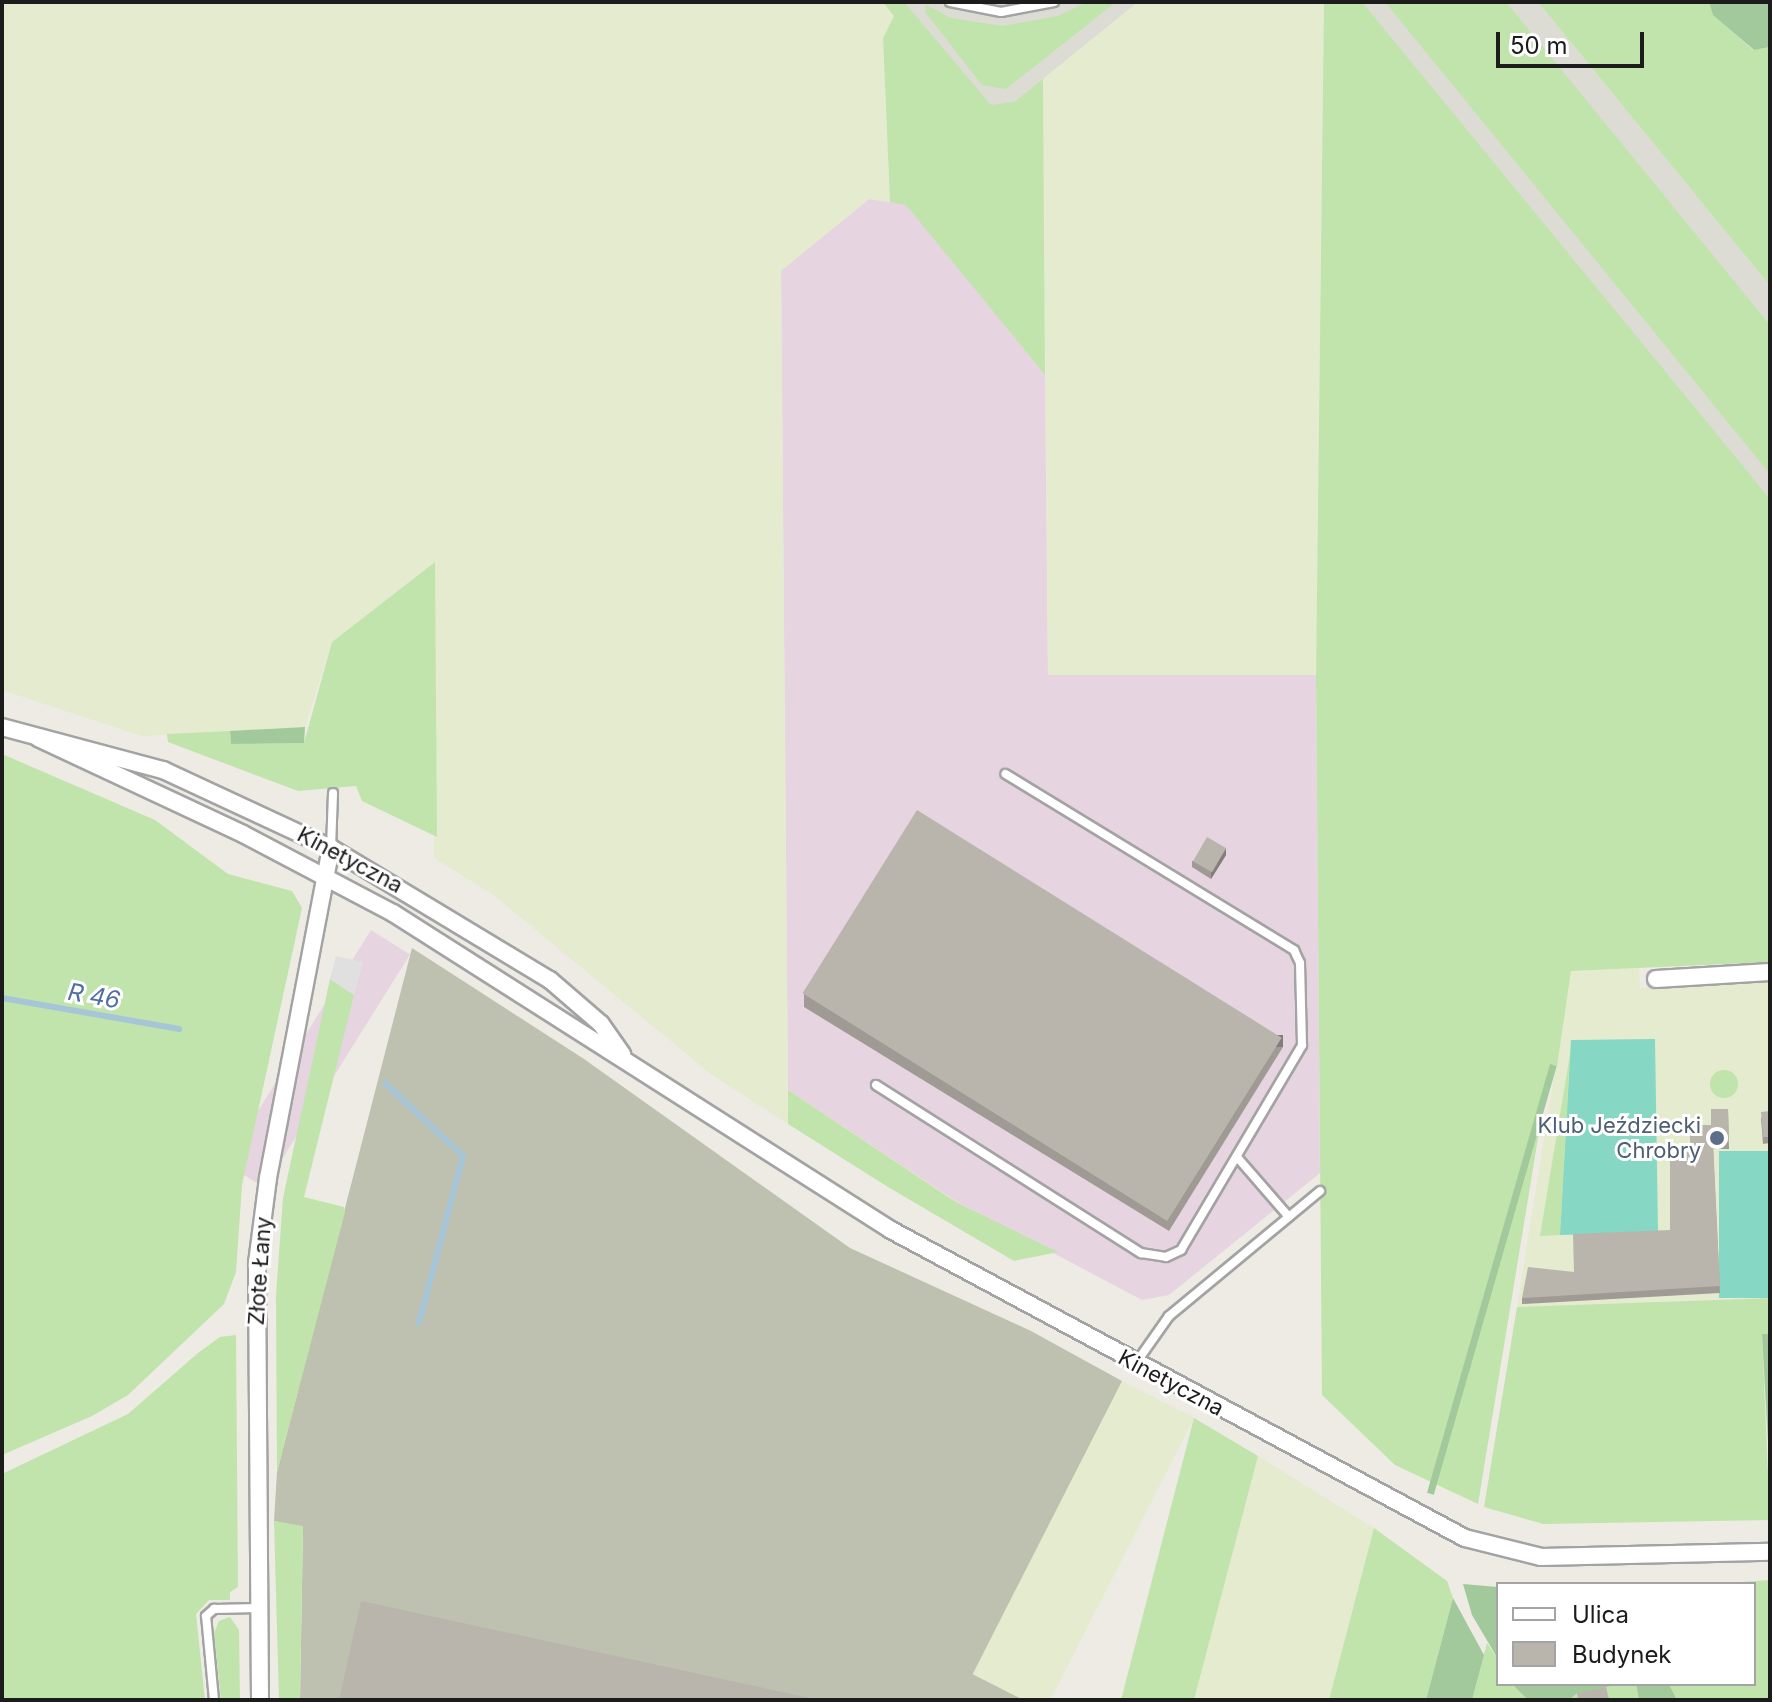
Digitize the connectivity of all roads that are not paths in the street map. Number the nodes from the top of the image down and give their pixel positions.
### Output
1 (950, 2) edge
2 (1054, 2) edge
3 (2, 727) edge
4 (38, 738) junction
5 (1006, 774) dead end
6 (333, 793) dead end
7 (331, 848) junction
8 (328, 879) junction
9 (1770, 972) edge
10 (1656, 979) dead end
11 (622, 1054) junction
12 (876, 1085) dead end
13 (1237, 1157) junction
14 (1320, 1191) dead end
15 (1289, 1217) junction
16 (1135, 1364) junction
17 (1770, 1552) edge
18 (258, 1608) junction
19 (214, 1700) edge
20 (260, 1700) edge

1 - 2 lane
3 - 4 street, Kinetyczna
4 - 7 street, Kinetyczna
4 - 8 street, Kinetyczna
5 - 13 lane
6 - 7 lane
7 - 8 street, Złote Łany
7 - 11 street, Kinetyczna
8 - 11 street, Kinetyczna
8 - 18 street, Złote Łany
9 - 10 street
11 - 16 street, Kinetyczna
12 - 13 lane
13 - 15 lane
14 - 15 lane
15 - 16 lane
16 - 17 street, Kinetyczna
18 - 19 lane
18 - 20 street, Złote Łany

